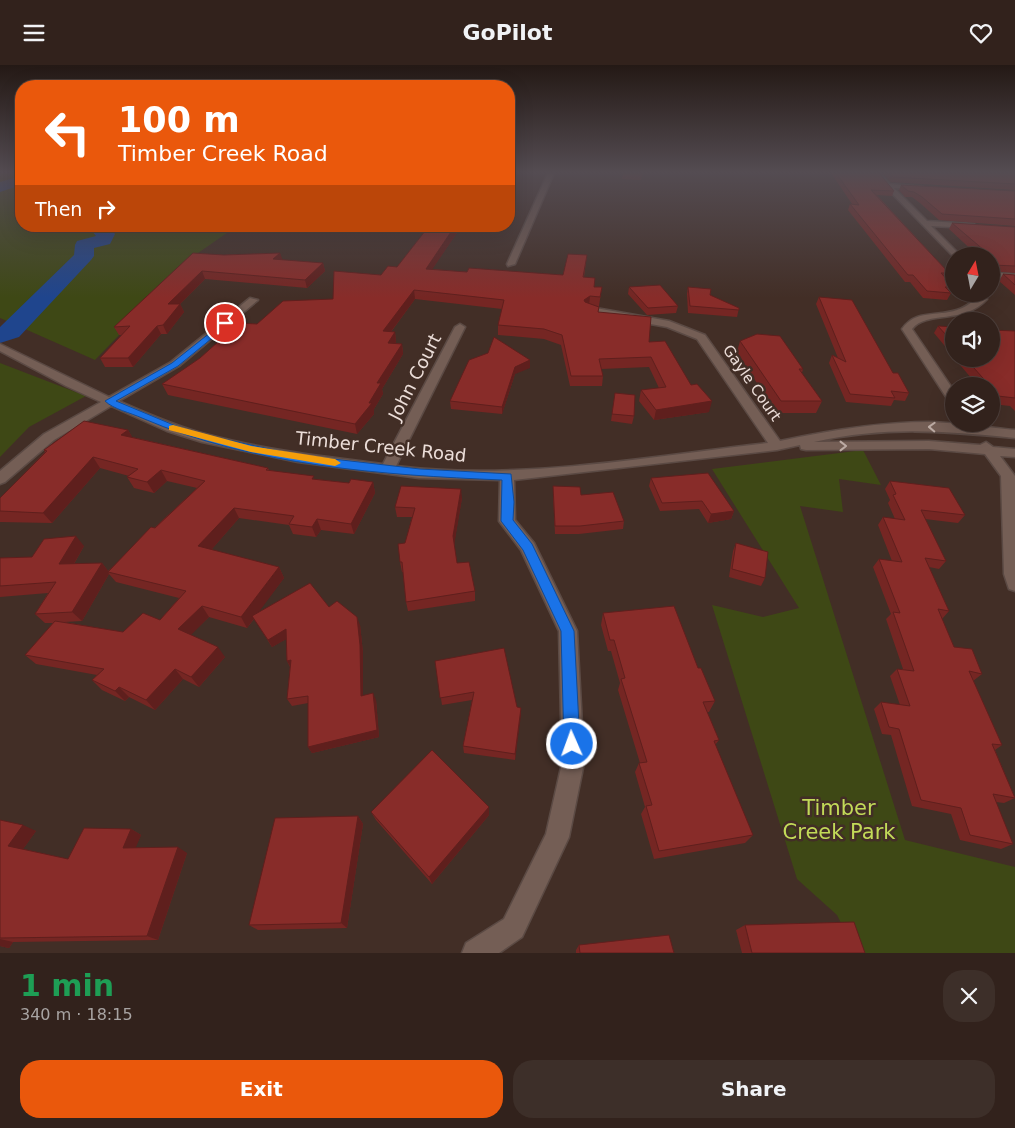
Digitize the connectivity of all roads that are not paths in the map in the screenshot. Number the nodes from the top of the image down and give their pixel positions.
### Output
1 (533, 214) edge
2 (915, 214) edge
3 (923, 223) junction
4 (981, 227) edge
5 (948, 247) edge
6 (511, 264) dead end
7 (1000, 276) edge
8 (1015, 277) edge
9 (253, 300) dead end
10 (977, 303) edge
11 (590, 310) edge
12 (460, 327) dead end
13 (2, 348) edge
14 (945, 387) edge
15 (109, 401) junction
16 (945, 426) edge
17 (976, 432) edge
18 (1000, 432) edge
19 (1015, 434) edge
20 (777, 446) junction
21 (989, 450) junction
22 (1015, 453) edge
23 (387, 469) junction
24 (507, 477) junction
25 (0, 479) edge
26 (1015, 584) edge
27 (476, 953) edge

1 - 6 street
2 - 3 street
3 - 4 street
3 - 5 street
7 - 8 street
9 - 15 street
10 - 14 street
11 - 20 street, Gayle Court
12 - 23 street, John Court
13 - 15 street, Timber Creek Road
15 - 23 street, Timber Creek Road
15 - 25 street
16 -> 20 street, Timber Creek Road
17 - 21 street
18 - 19 street, Timber Creek Road
20 -> 21 street, Timber Creek Road
20 - 24 street, Timber Creek Road
21 - 22 street, Timber Creek Road
21 - 26 street
23 - 24 street, Timber Creek Road
24 - 27 street

